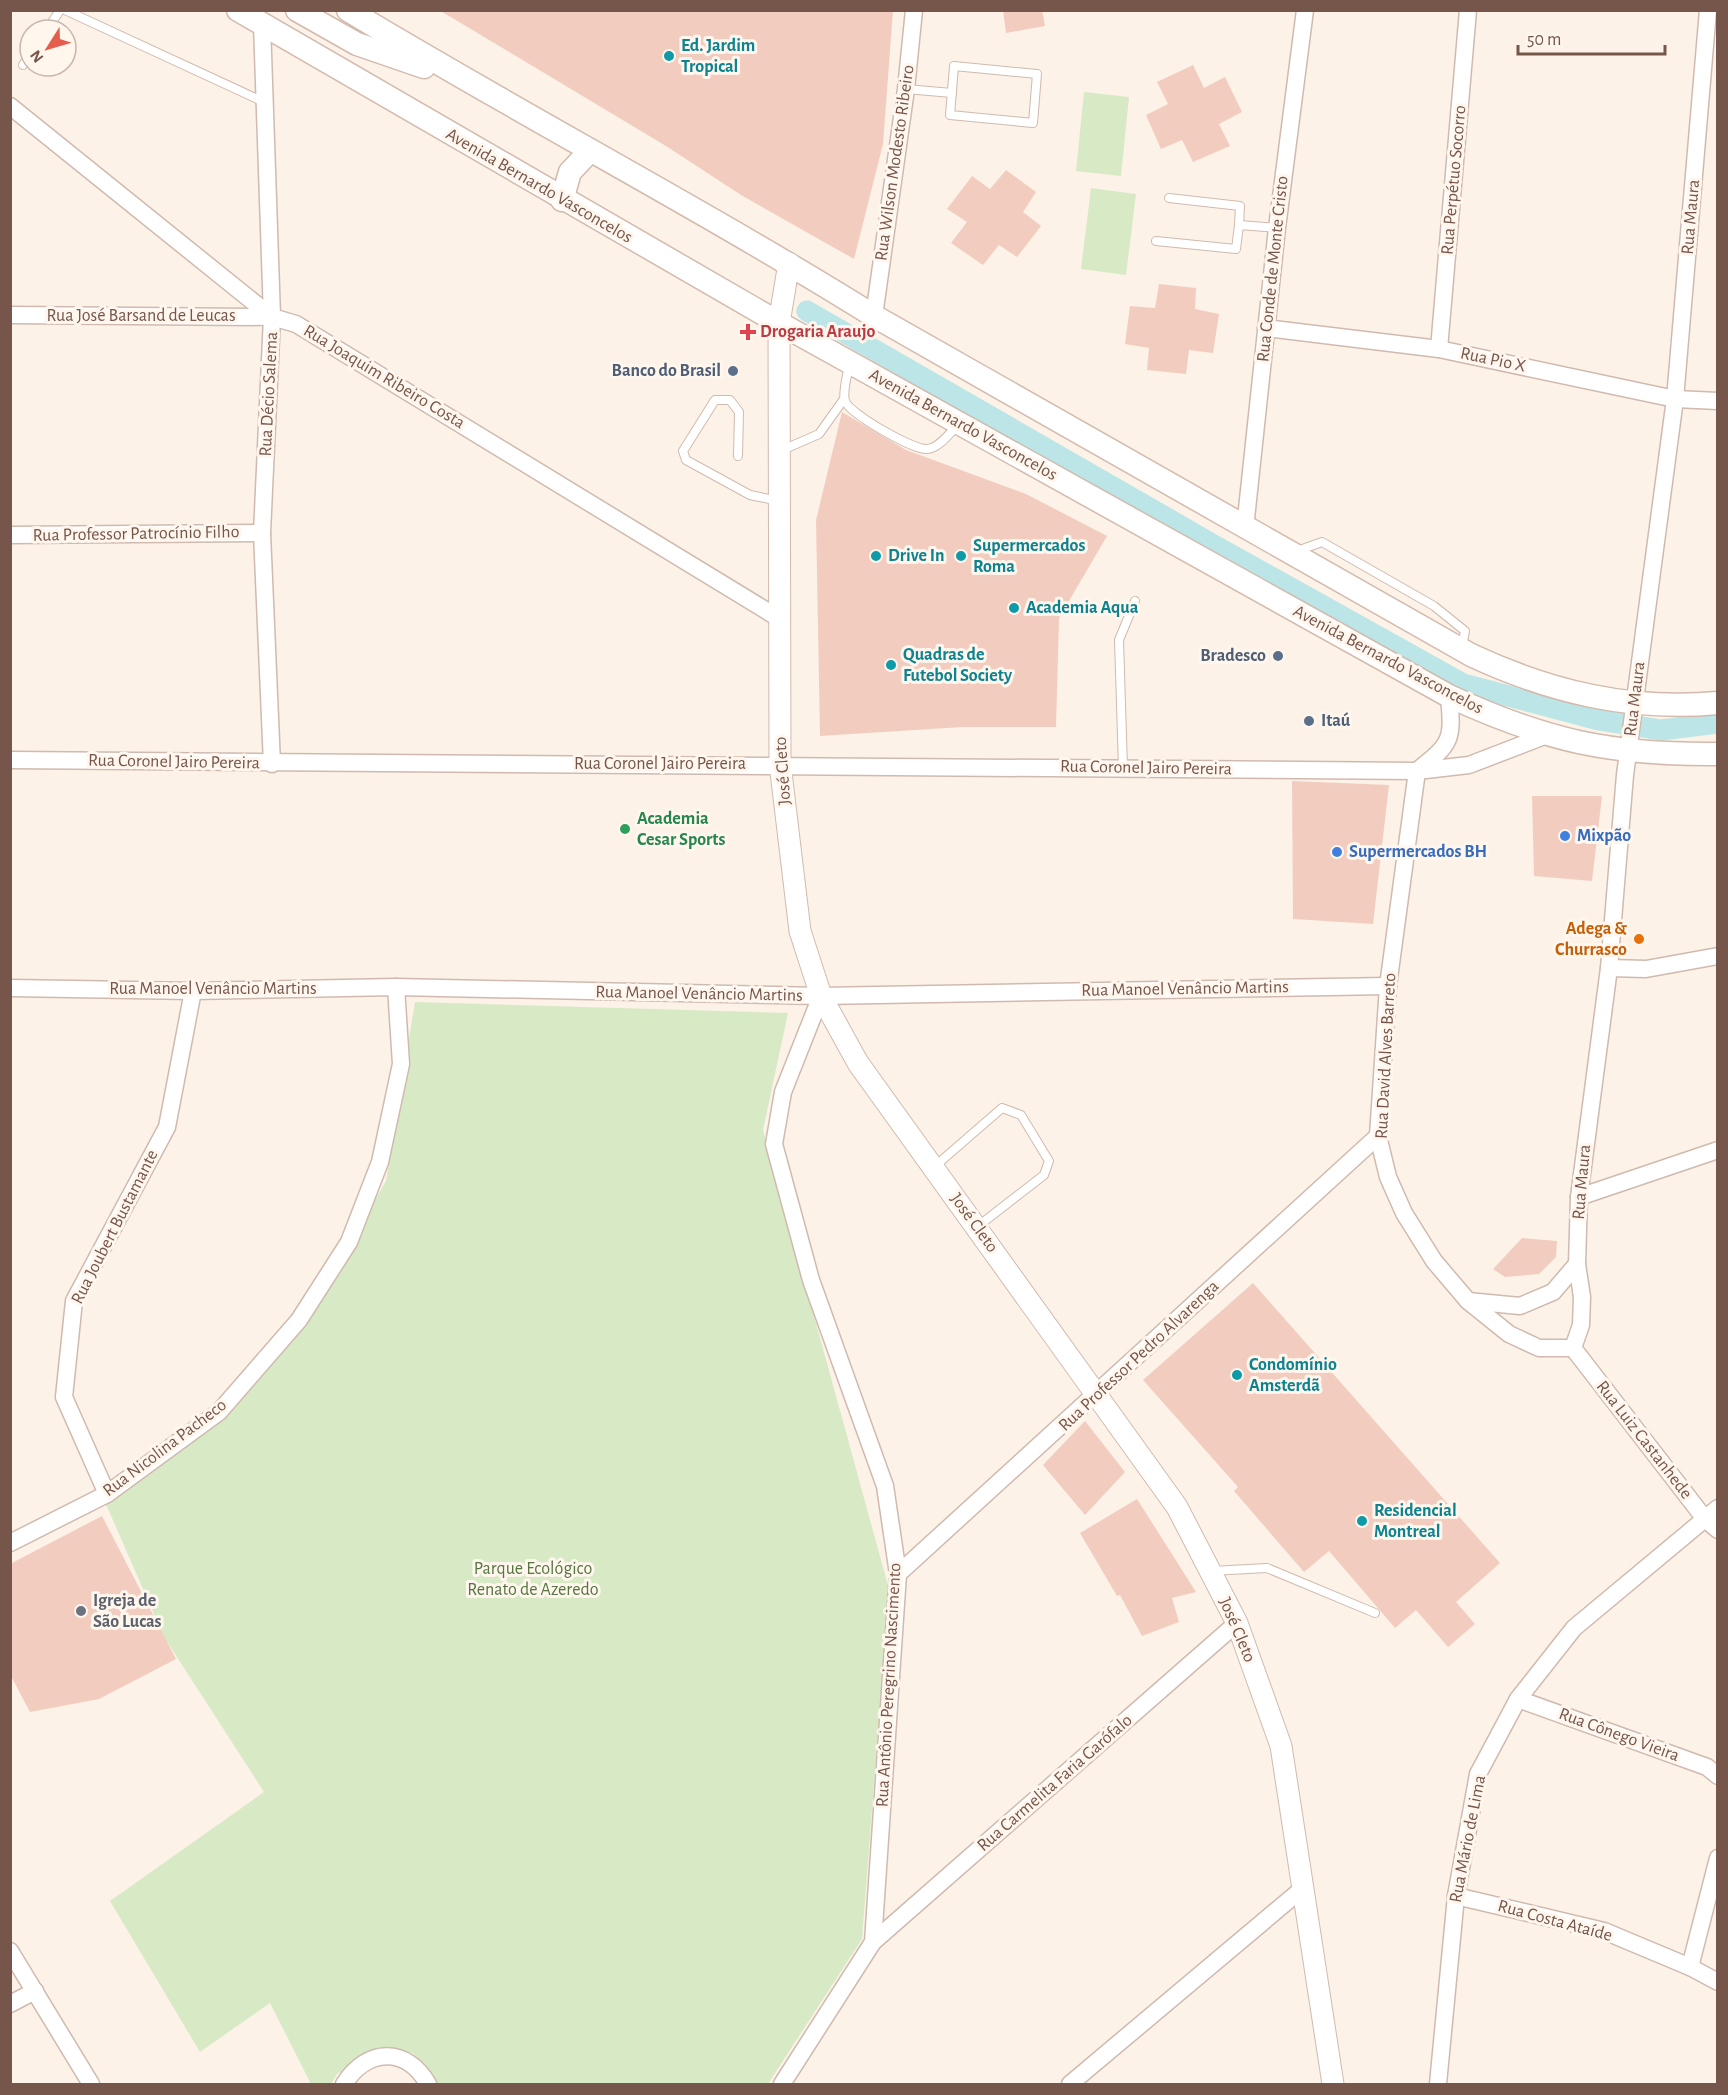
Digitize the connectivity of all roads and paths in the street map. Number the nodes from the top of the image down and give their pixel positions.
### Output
1 (63, 10) edge
2 (238, 10) edge
3 (297, 10) edge
4 (348, 10) edge
5 (914, 10) edge
6 (1305, 10) edge
7 (1468, 10) edge
8 (1708, 10) edge
9 (262, 24) junction
10 (468, 82) junction
11 (906, 89) junction
12 (952, 93) junction
13 (264, 102) junction
14 (10, 106) edge
15 (590, 151) junction
16 (1169, 198) dead end
17 (562, 200) junction
18 (1239, 225) junction
19 (1277, 228) junction
20 (1156, 241) dead end
21 (789, 263) junction
22 (10, 315) edge
23 (874, 316) junction
24 (272, 317) junction
25 (779, 323) junction
26 (1266, 328) junction
27 (1439, 349) junction
28 (849, 362) junction
29 (844, 399) junction
30 (1675, 399) junction
31 (1718, 401) edge
32 (959, 423) junction
33 (780, 451) junction
34 (738, 456) dead end
35 (780, 501) junction
36 (1245, 528) junction
37 (262, 533) junction
38 (10, 536) edge
39 (1135, 601) dead end
40 (780, 619) junction
41 (1449, 696) junction
42 (1718, 703) edge
43 (1635, 704) junction
44 (1547, 735) junction
45 (1629, 751) junction
46 (1718, 754) edge
47 (10, 760) edge
48 (272, 764) junction
49 (780, 764) junction
50 (1123, 768) junction
51 (1417, 771) junction
52 (1718, 956) edge
53 (1609, 968) junction
54 (1388, 986) junction
55 (10, 987) edge
56 (396, 987) junction
57 (193, 991) junction
58 (820, 996) junction
59 (1378, 1136) junction
60 (1718, 1150) edge
61 (933, 1168) junction
62 (1579, 1197) junction
63 (977, 1227) junction
64 (1577, 1264) junction
65 (1468, 1301) junction
66 (1573, 1348) junction
67 (1098, 1394) junction
68 (107, 1494) junction
69 (1713, 1519) edge
70 (10, 1543) edge
71 (1210, 1571) junction
72 (898, 1574) junction
73 (1375, 1613) dead end
74 (1237, 1623) junction
75 (1518, 1699) junction
76 (1718, 1776) edge
77 (1718, 1858) edge
78 (1302, 1889) junction
79 (1456, 1896) junction
80 (873, 1942) junction
81 (10, 1951) edge
82 (1690, 1967) junction
83 (1718, 1982) edge
84 (34, 1991) junction
85 (10, 2004) edge
86 (91, 2085) edge
87 (344, 2085) edge
88 (429, 2085) edge
89 (782, 2085) edge
90 (1070, 2085) edge
91 (1334, 2085) edge
92 (1438, 2085) edge

1 - 13 lane
2 - 9 main road, Avenida Bernardo Vasconcelos
3 - 10 main road
4 - 10 main road
5 - 11 street, Rua Wilson Modesto Ribeiro
6 - 19 street, Rua Conde de Monte Cristo
7 - 27 street, Rua Perpétuo Socorro
8 - 30 street, Rua Maura
9 - 13 street, Rua Décio Salema
9 - 17 main road, Avenida Bernardo Vasconcelos
10 - 15 main road
11 - 12 lane
11 - 23 street, Rua Wilson Modesto Ribeiro
12 - 12 lane
13 - 24 street, Rua Décio Salema
14 - 24 street, Rua Joaquim Ribeiro Costa
15 - 17 main road
15 - 21 main road
16 - 18 lane
17 - 25 main road, Avenida Bernardo Vasconcelos
18 - 19 lane
18 - 20 lane
19 - 26 street, Rua Conde de Monte Cristo
21 - 23 main road
21 - 25 street, José Cleto
22 - 24 street, Rua José Barsand de Leucas
23 - 36 main road
24 - 37 street, Rua Décio Salema
24 - 40 street, Rua Joaquim Ribeiro Costa
25 - 28 main road, Avenida Bernardo Vasconcelos
25 - 33 street, José Cleto
26 - 27 street, Rua Pio X
26 - 36 street, Rua Conde de Monte Cristo
27 - 30 street, Rua Pio X
28 - 29 lane
28 - 32 main road, Avenida Bernardo Vasconcelos
29 - 32 lane
29 - 33 lane
30 - 31 street, Rua Pio X
30 - 43 street, Rua Maura
32 - 41 main road, Avenida Bernardo Vasconcelos
33 - 35 street, José Cleto
34 - 35 lane
35 - 40 street, José Cleto
36 - 43 main road
37 - 38 street, Rua Professor Patrocínio Filho
37 - 48 street, Rua Décio Salema
39 - 50 lane
40 - 49 street, José Cleto
41 - 44 main road, Avenida Bernardo Vasconcelos
41 - 51 street
42 - 43 main road
43 - 45 street, Rua Maura
44 - 45 main road, Avenida Bernardo Vasconcelos
44 - 51 street, Rua Coronel Jairo Pereira
45 - 46 main road, Avenida Bernardo Vasconcelos
45 - 53 street, Rua Maura
47 - 48 street, Rua Coronel Jairo Pereira
48 - 49 street, Rua Coronel Jairo Pereira
49 - 50 street, Rua Coronel Jairo Pereira
49 - 58 street, José Cleto
50 - 51 street, Rua Coronel Jairo Pereira
51 - 54 street, Rua David Alves Barreto
52 - 53 street
53 - 62 street, Rua Maura
54 - 58 street, Rua Manoel Venâncio Martins
54 - 59 street, Rua David Alves Barreto
55 - 57 street, Rua Manoel Venâncio Martins
56 - 57 street, Rua Manoel Venâncio Martins
56 - 58 street, Rua Manoel Venâncio Martins
56 - 68 street, Rua Nicolina Pacheco
57 - 68 street, Rua Joubert Bustamante
58 - 61 street, José Cleto
58 - 72 street, Rua Antônio Peregrino Nascimento
59 - 65 street, Rua David Alves Barreto
59 - 67 street, Rua Professor Pedro Alvarenga
60 - 62 street
61 - 63 street, José Cleto
61 - 63 lane
62 - 64 street, Rua Maura
63 - 67 street, José Cleto
64 - 65 street
64 - 66 street
65 - 66 street, Rua David Alves Barreto
66 - 69 street, Rua Luiz Castanhede
67 - 71 street, José Cleto
67 - 72 street, Rua Professor Pedro Alvarenga
68 - 70 street, Rua Nicolina Pacheco
69 - 75 street, Rua Mário de Lima
71 - 73 lane
71 - 74 street, José Cleto
72 - 80 street, Rua Antônio Peregrino Nascimento
74 - 78 street, José Cleto
74 - 80 street, Rua Carmelita Faria Garófalo
75 - 76 street, Rua Cônego Vieira
75 - 79 street, Rua Mário de Lima
77 - 82 street
78 - 90 street
78 - 91 street, José Cleto
79 - 82 street, Rua Costa Ataíde
79 - 92 street, Rua Mário de Lima
80 - 89 street, Rua Antônio Peregrino Nascimento
81 - 84 street
82 - 83 street, Rua Costa Ataíde
84 - 85 street
84 - 86 street
87 - 88 street

